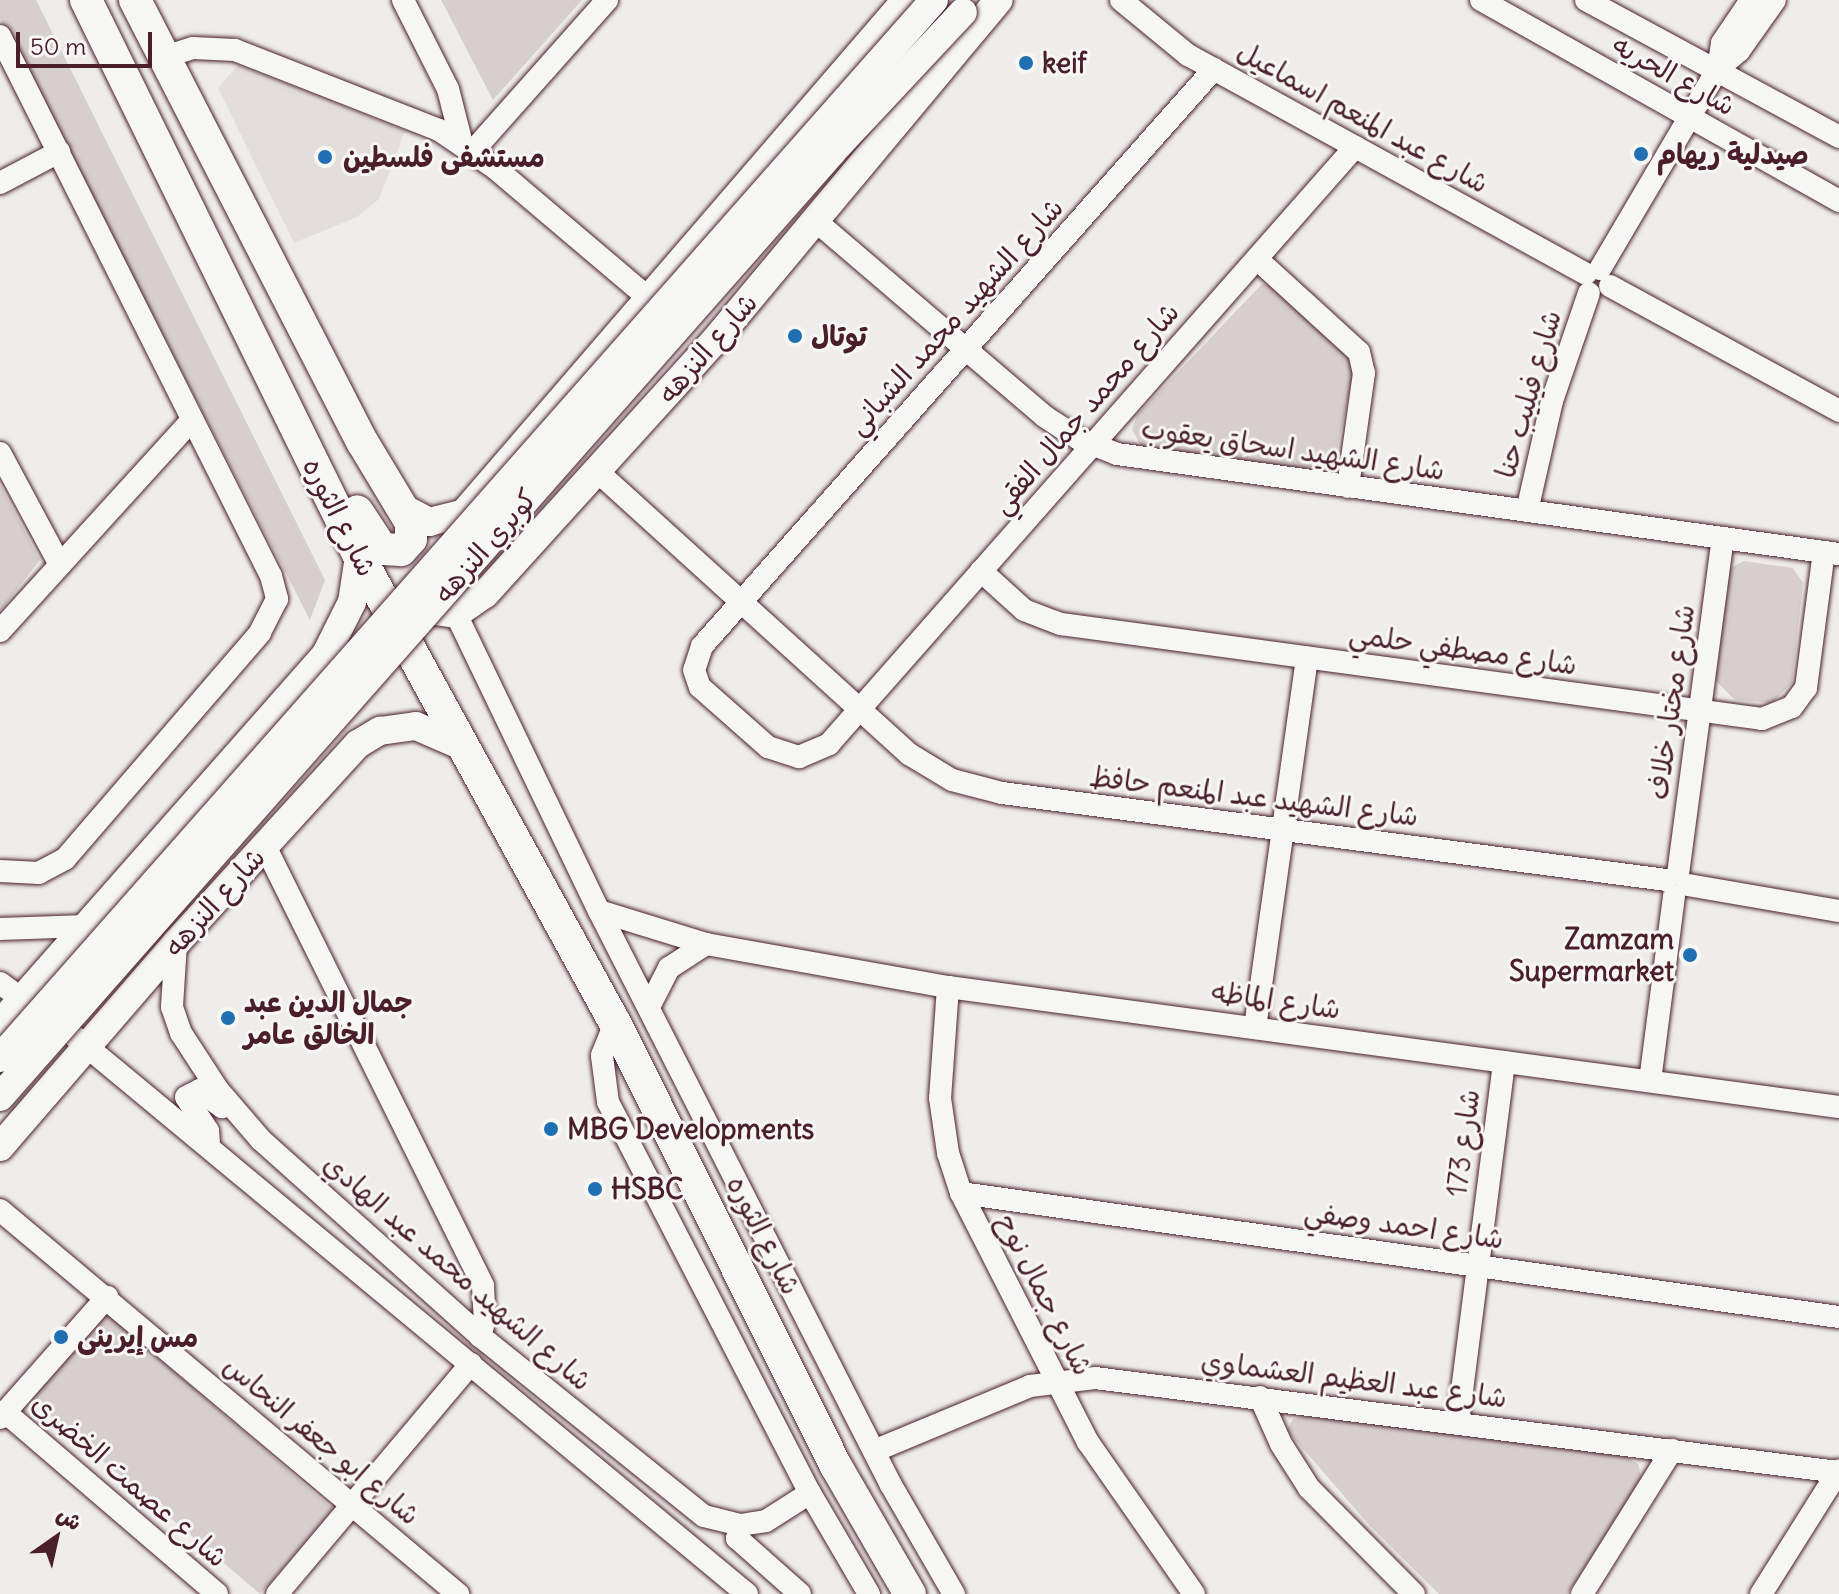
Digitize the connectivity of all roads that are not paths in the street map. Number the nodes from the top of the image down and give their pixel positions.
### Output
1 (86, 0) edge
2 (135, 0) edge
3 (403, 0) edge
4 (607, 0) edge
5 (906, 0) edge
6 (934, 0) edge
7 (974, 0) edge
8 (999, 0) edge
9 (1121, 0) edge
10 (1481, 0) edge
11 (1586, 0) edge
12 (1751, 0) edge
13 (1775, 0) edge
14 (0, 36) edge
15 (165, 57) junction
16 (1214, 69) junction
17 (1718, 69) junction
18 (1688, 118) junction
19 (1839, 137) edge
20 (1355, 147) junction
21 (468, 148) junction
22 (59, 152) junction
23 (0, 183) edge
24 (1839, 201) edge
25 (817, 222) junction
26 (1257, 259) junction
27 (1596, 280) junction
28 (647, 297) junction
29 (966, 349) junction
30 (1839, 411) edge
31 (191, 421) junction
32 (533, 431) junction
33 (304, 445) junction
34 (1092, 445) junction
35 (0, 453) edge
36 (593, 478) junction
37 (1348, 487) junction
38 (403, 508) junction
39 (1527, 511) junction
40 (1723, 538) junction
41 (1832, 553) edge
42 (359, 556) junction
43 (60, 565) junction
44 (981, 571) junction
45 (376, 587) junction
46 (740, 602) junction
47 (456, 614) junction
48 (0, 631) edge
49 (1307, 658) junction
50 (860, 709) junction
51 (1700, 712) junction
52 (462, 746) junction
53 (228, 765) junction
54 (286, 823) junction
55 (1283, 830) junction
56 (265, 846) junction
57 (0, 871) edge
58 (1676, 884) junction
59 (599, 911) junction
60 (1839, 911) edge
61 (86, 926) junction
62 (0, 929) edge
63 (176, 943) junction
64 (706, 944) junction
65 (948, 987) junction
66 (11, 991) edge
67 (649, 1007) junction
68 (615, 1023) junction
69 (0, 1024) edge
70 (1255, 1028) junction
71 (87, 1045) junction
72 (0, 1058) edge
73 (1504, 1062) junction
74 (1650, 1081) junction
75 (0, 1097) edge
76 (1839, 1107) edge
77 (238, 1113) junction
78 (209, 1146) junction
79 (0, 1147) edge
80 (961, 1193) junction
81 (0, 1210) edge
82 (1478, 1266) junction
83 (107, 1297) junction
84 (1839, 1317) edge
85 (480, 1336) junction
86 (471, 1364) junction
87 (1054, 1380) junction
88 (1260, 1397) junction
89 (2, 1415) edge
90 (1458, 1422) junction
91 (1672, 1450) junction
92 (874, 1451) junction
93 (1839, 1471) edge
94 (810, 1493) junction
95 (352, 1505) junction
96 (741, 1525) junction
97 (217, 1594) edge
98 (277, 1594) edge
99 (458, 1594) edge
100 (747, 1594) edge
101 (800, 1594) edge
102 (869, 1594) edge
103 (910, 1594) edge
104 (954, 1594) edge
105 (1194, 1594) edge
106 (1414, 1594) edge
107 (1582, 1594) edge
108 (1761, 1594) edge

1 - 33 highway, شارع الثوره
2 - 15 highway, شارع الثوره
3 - 21 street
4 - 21 street
5 - 28 main road
6 - 72 main road, كوبري النزهه, bridge
7 - 75 main road, كوبري النزهه, bridge
8 - 25 main road, شارع النزهه
9 - 16 street, شارع عبد المنعم اسماعيل
10 - 18 street, شارع الحريه
11 - 17 street, شارع الحريه
12 - 17 street, شارع فيليب حنا
13 - 17 street, شارع فيليب حنا
14 - 22 street
15 - 21 street
15 - 38 highway, شارع الثوره
16 - 20 street, شارع عبد المنعم اسماعيل
16 - 29 street, شارع الشهيد محمد الشباني
17 - 18 street, شارع فيليب حنا
17 - 19 street, شارع الحريه
18 - 24 street, شارع الحريه
18 - 27 street, شارع فيليب حنا
20 - 26 street, شارع محمد جمال الفقي
20 - 27 street, شارع عبد المنعم اسماعيل
21 - 28 street
22 - 23 street
22 - 31 street
25 - 29 street, شارع الشهيد اسحاق يعقوب
25 - 36 main road, شارع النزهه
26 - 34 street, شارع محمد جمال الفقي
26 - 37 street
27 - 30 street, شارع عبد المنعم اسماعيل
27 - 39 street, شارع فيليب حنا
28 - 32 main road
29 - 34 street, شارع الشهيد اسحاق يعقوب
29 - 46 street, شارع الشهيد محمد الشباني
31 - 43 street
31 - 57 street
32 - 36 main road
32 - 38 main road
33 - 38 highway
33 - 42 highway, شارع الثوره
34 - 37 street, شارع الشهيد اسحاق يعقوب
34 - 44 street, شارع محمد جمال الفقي
35 - 43 street
36 - 46 street, شارع الشهيد عبد المنعم حافظ
36 - 47 main road, شارع النزهه
37 - 39 street, شارع الشهيد اسحاق يعقوب
39 - 40 street, شارع الشهيد اسحاق يعقوب
40 - 41 street, شارع الشهيد اسحاق يعقوب
40 - 51 street, شارع مختار خلاف
41 - 51 street, شارع مصطفي حلمي
42 - 45 highway, شارع الثوره
42 - 53 main road
43 - 48 street
44 - 49 street, شارع مصطفي حلمي
44 - 50 street, شارع محمد جمال الفقي
45 - 47 main road
45 - 52 highway, شارع الثوره
46 - 50 street, شارع الشهيد عبد المنعم حافظ
46 - 50 street
47 - 59 street, شارع الثوره
49 - 51 street, شارع مصطفي حلمي
49 - 55 street
50 - 55 street, شارع الشهيد عبد المنعم حافظ
51 - 58 street, شارع مختار خلاف
52 - 54 main road, شارع النزهه
52 - 68 highway, شارع الثوره
53 - 54 main road
53 - 61 main road
54 - 56 main road, شارع النزهه
55 - 58 street, شارع الشهيد عبد المنعم حافظ
55 - 70 street
56 - 63 main road, شارع النزهه
56 - 85 street
58 - 60 street, شارع الشهيد عبد المنعم حافظ
58 - 74 street, شارع مختار خلاف
59 - 64 street, شارع الماظه
59 - 67 street, شارع الثوره
61 - 62 street
61 - 66 main road
63 - 71 main road, شارع النزهه
63 - 77 street, شارع الشهيد محمد عبد الهادي
64 - 65 street, شارع الماظه
64 - 67 street
65 - 70 street, شارع الماظه
65 - 80 street, شارع جمال نوح
66 - 69 main road
66 - 71 street, شارع الشهيد محمد عبد الهادي
67 - 92 street, شارع الثوره
68 - 94 street
68 - 103 highway, شارع الثوره
70 - 73 street, شارع الماظه
71 - 78 street, شارع الشهيد محمد عبد الهادي
71 - 79 main road, شارع النزهه
73 - 74 street, شارع الماظه
73 - 82 street, شارع 173
74 - 76 street, شارع الماظه
77 - 78 street
77 - 85 street, شارع الشهيد محمد عبد الهادي
78 - 86 street, شارع الشهيد محمد عبد الهادي
80 - 82 street, شارع احمد وصفي
80 - 87 street, شارع جمال نوح
81 - 83 street, شارع ابو جعفر النحاس
82 - 84 street, شارع احمد وصفي
82 - 90 street, شارع 173
83 - 89 street
83 - 95 street, شارع ابو جعفر النحاس
85 - 96 street, شارع الشهيد محمد عبد الهادي
86 - 95 street
86 - 100 street, شارع الشهيد محمد عبد الهادي
87 - 88 street, شارع عبد العظيم العشماوي
87 - 92 street, شارع عبد العظيم العشماوي
87 - 105 street, شارع جمال نوح
88 - 90 street, شارع عبد العظيم العشماوي
88 - 106 street
89 - 97 street, شارع عصمت الخضرى
90 - 91 street, شارع عبد العظيم العشماوي
91 - 93 street, شارع عبد العظيم العشماوي
91 - 107 street
92 - 104 street, شارع الثوره
93 - 108 street
94 - 96 street
94 - 102 street
95 - 98 street
95 - 99 street, شارع ابو جعفر النحاس
96 - 101 street

